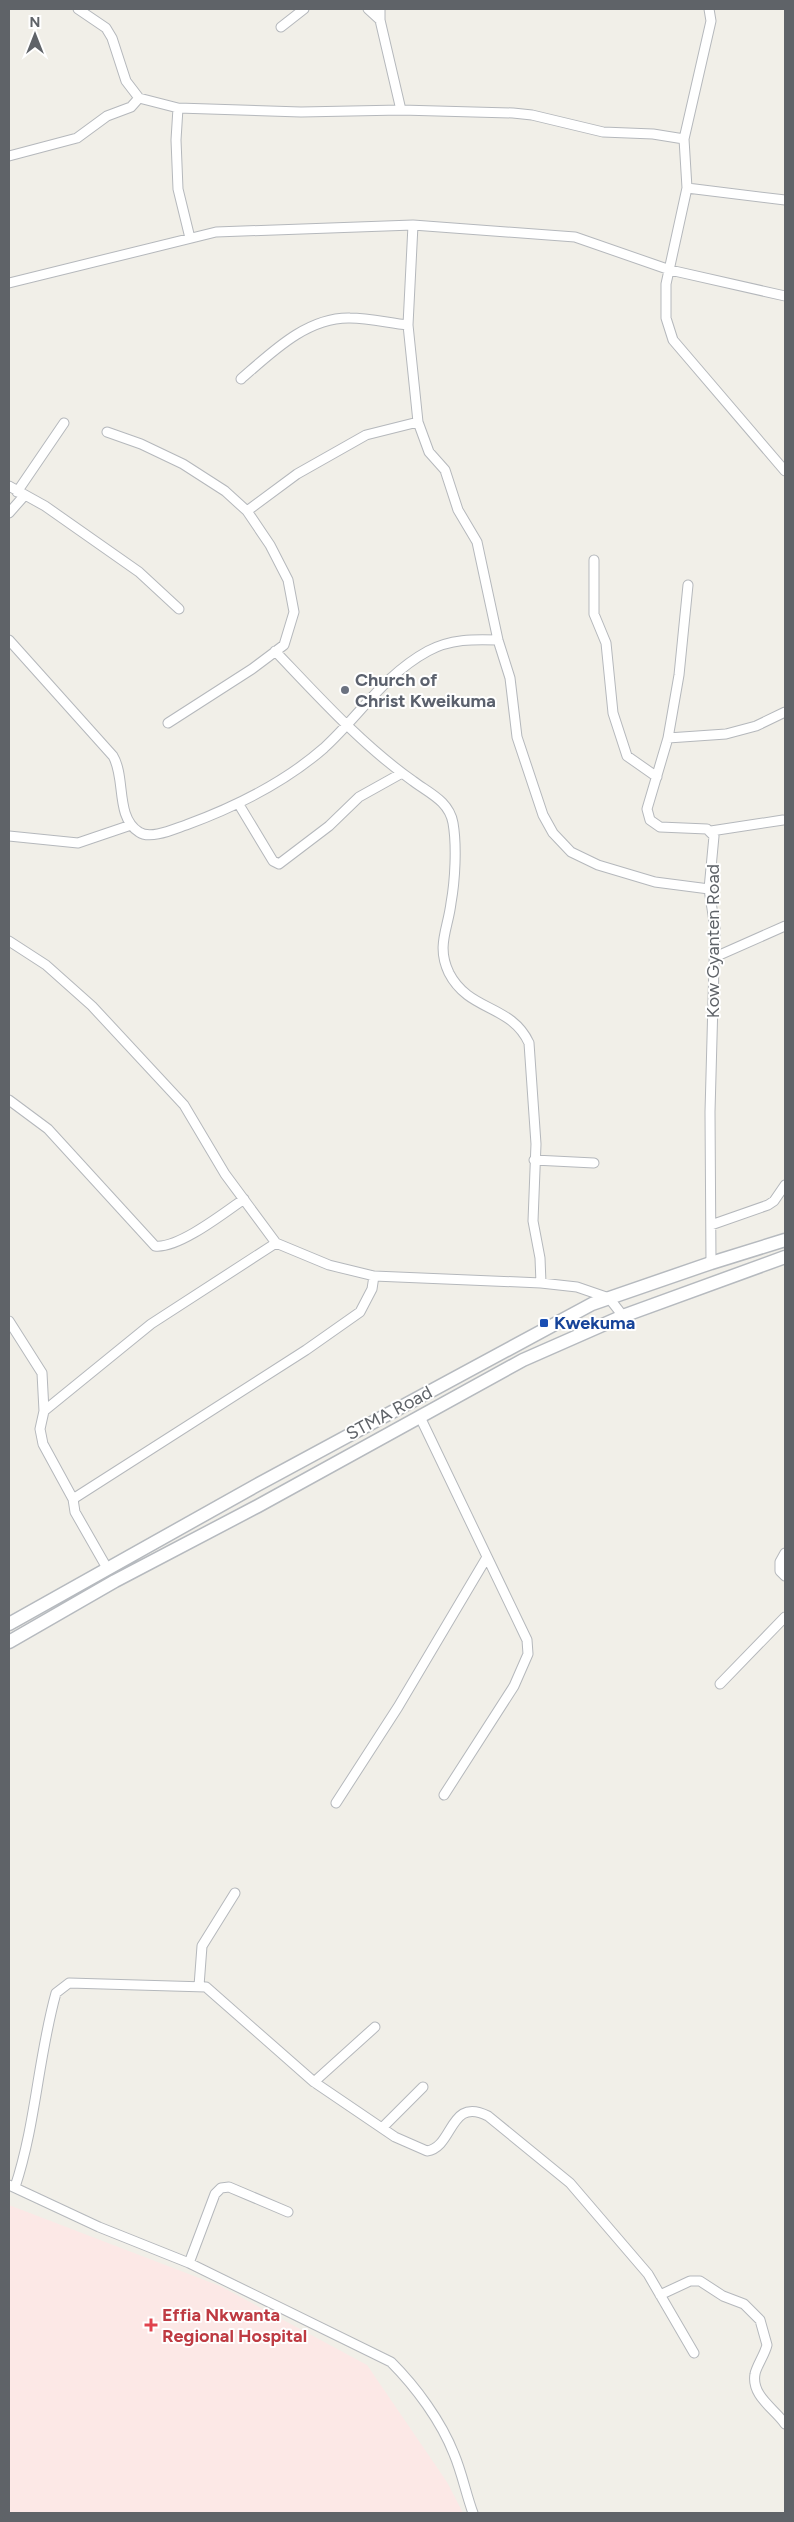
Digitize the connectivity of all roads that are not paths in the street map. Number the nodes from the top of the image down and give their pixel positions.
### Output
1 (82, 9) edge
2 (304, 9) edge
3 (368, 9) edge
4 (380, 9) edge
5 (709, 9) edge
6 (380, 20) junction
7 (281, 27) dead end
8 (139, 98) junction
9 (178, 108) junction
10 (401, 110) junction
11 (684, 139) junction
12 (9, 156) edge
13 (687, 188) junction
14 (785, 200) edge
15 (413, 225) junction
16 (190, 238) junction
17 (670, 270) junction
18 (9, 283) edge
19 (785, 296) edge
20 (408, 325) junction
21 (241, 379) dead end
22 (418, 422) junction
23 (64, 423) dead end
24 (107, 432) dead end
25 (785, 472) edge
26 (9, 486) edge
27 (21, 494) junction
28 (247, 511) junction
29 (9, 513) edge
30 (594, 560) dead end
31 (688, 585) dead end
32 (180, 609) dead end
33 (9, 640) edge
34 (498, 640) junction
35 (275, 651) junction
36 (785, 712) edge
37 (168, 723) dead end
38 (347, 724) junction
39 (668, 738) junction
40 (402, 773) junction
41 (657, 777) junction
42 (238, 803) junction
43 (783, 820) dead end
44 (131, 826) junction
45 (711, 831) junction
46 (9, 836) edge
47 (709, 889) junction
48 (785, 926) edge
49 (9, 941) edge
50 (715, 957) junction
51 (9, 1100) edge
52 (534, 1160) junction
53 (594, 1163) dead end
54 (785, 1185) edge
55 (244, 1200) junction
56 (711, 1225) junction
57 (785, 1240) edge
58 (276, 1243) junction
59 (785, 1257) edge
60 (711, 1262) junction
61 (374, 1276) junction
62 (541, 1283) junction
63 (609, 1298) junction
64 (623, 1316) junction
65 (9, 1321) edge
66 (44, 1411) junction
67 (420, 1417) junction
68 (73, 1499) junction
69 (785, 1554) edge
70 (486, 1557) junction
71 (107, 1568) junction
72 (785, 1576) edge
73 (785, 1617) edge
74 (9, 1624) edge
75 (9, 1642) edge
76 (720, 1684) dead end
77 (444, 1795) dead end
78 (336, 1803) dead end
79 (235, 1893) dead end
80 (199, 1986) junction
81 (375, 2027) dead end
82 (314, 2082) junction
83 (423, 2086) dead end
84 (382, 2128) junction
85 (12, 2186) edge
86 (288, 2212) dead end
87 (189, 2263) junction
88 (660, 2295) junction
89 (694, 2353) dead end
90 (785, 2424) edge
91 (473, 2513) edge

1 - 8 street
2 - 7 street
3 - 6 street
4 - 6 street
5 - 11 street
6 - 10 street
8 - 9 street
8 - 12 street
9 - 10 street
9 - 16 street
10 - 11 street
11 - 13 street
13 - 14 street
13 - 17 street
15 - 16 street
15 - 17 street
15 - 20 street
16 - 18 street
17 - 19 street
17 - 25 street
20 - 21 street
20 - 22 street
22 - 28 street
22 - 34 street
23 - 27 street
24 - 28 street
26 - 27 street
27 - 29 street
27 - 32 street
28 - 35 street
30 - 41 street
31 - 39 street
33 - 44 street
34 - 38 street
34 - 47 street
35 - 37 street
35 - 38 street
36 - 39 street
38 - 40 street
38 - 42 street
39 - 41 street
40 - 42 street
40 - 52 street
41 - 45 street
42 - 44 street
43 - 45 street
44 - 46 street
45 - 47 street, Kow Gyanten Road
47 - 50 street, Kow Gyanten Road
48 - 50 street
49 - 55 street
50 - 56 street, Kow Gyanten Road
51 - 55 street
52 - 53 street
52 - 62 street
54 - 56 street
55 - 58 street
56 - 60 street, Kow Gyanten Road
57 - 60 main road, STMA Road
58 - 61 street
58 - 66 street
59 - 64 main road, STMA Road
60 - 63 main road, STMA Road
61 - 62 street
61 - 68 street
62 - 63 street
63 - 64 street
63 - 71 main road, STMA Road
64 - 67 main road, STMA Road
65 - 66 street
66 - 68 street
67 - 70 street
67 - 75 main road, STMA Road
68 - 71 street
69 - 72 street
70 - 77 street
70 - 78 street
71 - 74 main road, STMA Road
73 - 76 street
79 - 80 street
80 - 82 street
80 - 85 street
81 - 82 street
82 - 84 street
83 - 84 street
84 - 88 street
85 - 87 street
86 - 87 street
87 - 91 street
88 - 89 street
88 - 90 street

